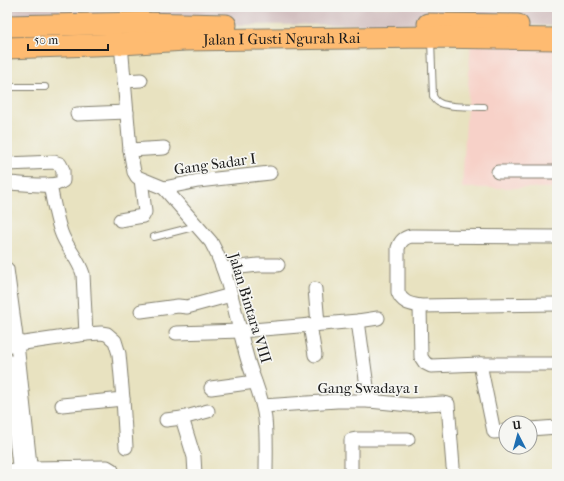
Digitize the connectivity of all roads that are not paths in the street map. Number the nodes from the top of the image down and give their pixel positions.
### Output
1 (7, 26) edge
2 (557, 26) edge
3 (431, 37) junction
4 (557, 39) edge
5 (121, 44) junction
6 (7, 48) edge
7 (141, 80) dead end
8 (124, 81) junction
9 (7, 87) edge
10 (45, 87) dead end
11 (484, 107) dead end
12 (127, 112) junction
13 (77, 114) dead end
14 (164, 148) dead end
15 (130, 150) junction
16 (7, 164) edge
17 (498, 172) dead end
18 (557, 172) edge
19 (270, 173) dead end
20 (141, 179) junction
21 (7, 183) edge
22 (50, 185) junction
23 (164, 188) junction
24 (120, 220) dead end
25 (197, 226) junction
26 (154, 237) dead end
27 (557, 238) edge
28 (278, 265) dead end
29 (7, 269) edge
30 (223, 269) junction
31 (315, 289) dead end
32 (231, 295) junction
33 (557, 304) edge
34 (420, 306) junction
35 (141, 311) dead end
36 (378, 318) dead end
37 (358, 321) junction
38 (314, 325) junction
39 (240, 330) junction
40 (176, 333) dead end
41 (86, 334) junction
42 (12, 344) edge
43 (314, 355) dead end
44 (7, 360) edge
45 (480, 364) junction
46 (557, 364) edge
47 (255, 382) junction
48 (211, 388) dead end
49 (123, 399) junction
50 (370, 401) junction
51 (62, 405) dead end
52 (263, 406) junction
53 (208, 411) dead end
54 (182, 418) junction
55 (166, 420) dead end
56 (557, 427) edge
57 (538, 428) edge
58 (498, 432) edge
59 (408, 439) dead end
60 (126, 447) dead end
61 (453, 467) dead end
62 (21, 471) edge
63 (113, 474) edge
64 (195, 474) edge
65 (266, 474) edge
66 (351, 474) edge

1 - 2 main road, Jalan I Gusti Ngurah Rai
3 - 4 main road, Jalan I Gusti Ngurah Rai
3 - 5 main road, Jalan I Gusti Ngurah Rai
3 - 11 lane
5 - 6 main road, Jalan I Gusti Ngurah Rai
5 - 8 street
7 - 8 street
8 - 12 street
9 - 10 lane
12 - 13 street
12 - 15 street
14 - 15 street
15 - 20 street
16 - 22 street
17 - 18 street
19 - 23 street, Gang Sadar I
20 - 23 street, Jalan Bintara VIII
20 - 24 street
21 - 22 street
22 - 41 street
23 - 25 street, Jalan Bintara VIII
25 - 26 lane
25 - 30 street, Jalan Bintara VIII
27 - 34 street
28 - 30 street
29 - 42 street
30 - 32 street, Jalan Bintara VIII
31 - 38 street
32 - 35 street
32 - 39 street, Jalan Bintara VIII
33 - 34 street
34 - 45 street
36 - 37 street
37 - 38 street
37 - 50 street
38 - 39 street
38 - 43 street
39 - 40 street
39 - 47 street, Jalan Bintara VIII
41 - 42 street
41 - 49 street
42 - 62 street
44 - 62 street
45 - 46 street
45 - 58 street
47 - 48 street
47 - 52 street, Jalan Bintara VIII
49 - 51 street
49 - 60 street
50 - 52 street, Gang Swadaya 1
50 - 61 street, Gang Swadaya 1
52 - 65 street, Jalan Bintara VIII
53 - 54 street
54 - 55 street
54 - 64 street
56 - 57 street
59 - 66 street
62 - 63 street

